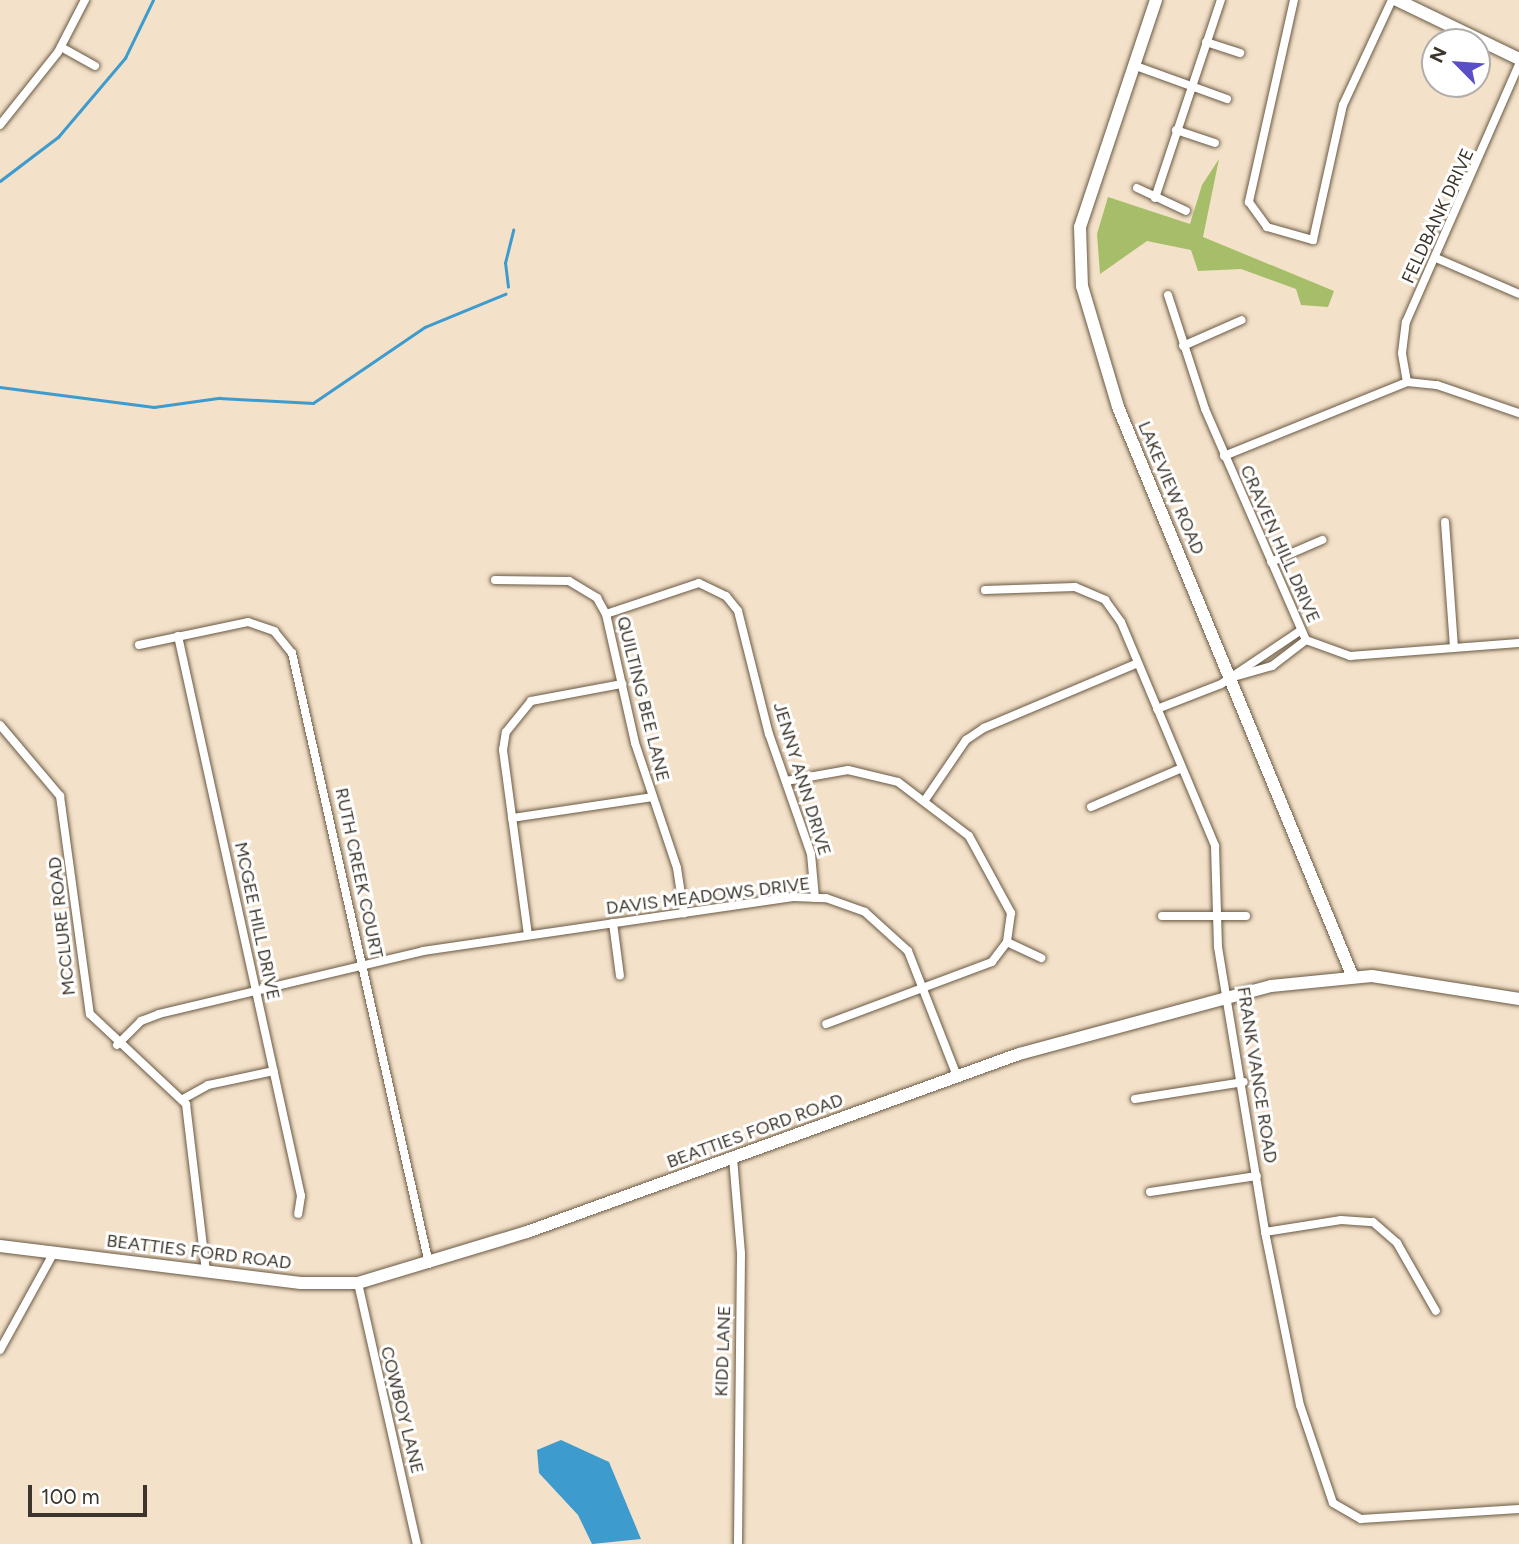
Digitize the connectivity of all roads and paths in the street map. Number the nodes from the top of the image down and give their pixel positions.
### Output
1 (85, 0) edge
2 (1156, 0) edge
3 (1221, 0) edge
4 (1294, 0) edge
5 (1392, 0) edge
6 (1397, 0) edge
7 (1206, 42) junction
8 (61, 47) junction
9 (1240, 53) dead end
10 (1519, 59) edge
11 (1133, 65) junction
12 (1519, 65) edge
13 (95, 66) dead end
14 (1191, 86) junction
15 (1227, 99) dead end
16 (0, 125) edge
17 (1176, 130) junction
18 (1215, 144) dead end
19 (1137, 188) dead end
20 (1154, 198) junction
21 (1186, 211) dead end
22 (1436, 258) junction
23 (1519, 293) edge
24 (1168, 295) dead end
25 (1242, 320) dead end
26 (1183, 346) junction
27 (1407, 382) junction
28 (1519, 413) edge
29 (1224, 456) junction
30 (1445, 522) dead end
31 (1322, 540) dead end
32 (1271, 562) junction
33 (495, 580) dead end
34 (985, 590) dead end
35 (606, 614) junction
36 (1300, 631) junction
37 (178, 636) junction
38 (1306, 640) junction
39 (1519, 643) edge
40 (139, 645) dead end
41 (1454, 648) junction
42 (1138, 663) junction
43 (1230, 678) junction
44 (622, 684) junction
45 (1157, 709) junction
46 (0, 725) edge
47 (1182, 768) junction
48 (786, 781) junction
49 (652, 797) junction
50 (925, 800) junction
51 (1091, 807) dead end
52 (512, 818) junction
53 (815, 898) junction
54 (684, 913) junction
55 (1162, 916) dead end
56 (1218, 916) junction
57 (1246, 916) dead end
58 (613, 923) junction
59 (528, 935) junction
60 (1007, 942) junction
61 (1041, 958) dead end
62 (363, 969) junction
63 (1352, 975) junction
64 (620, 976) dead end
65 (926, 988) junction
66 (257, 993) junction
67 (1230, 997) junction
68 (1519, 999) edge
69 (827, 1024) dead end
70 (117, 1045) junction
71 (274, 1071) junction
72 (957, 1076) junction
73 (1244, 1082) junction
74 (183, 1099) junction
75 (1135, 1099) dead end
76 (733, 1158) junction
77 (1257, 1176) junction
78 (1150, 1192) dead end
79 (298, 1214) dead end
80 (1265, 1232) junction
81 (0, 1246) edge
82 (54, 1251) junction
83 (429, 1264) junction
84 (206, 1271) junction
85 (358, 1283) junction
86 (1436, 1311) dead end
87 (0, 1350) edge
88 (1519, 1509) edge
89 (417, 1544) edge
90 (738, 1544) edge

1 - 8 street
2 - 11 main road, LAKEVIEW ROAD
3 - 7 street
4 - 5 street
6 - 10 main road
7 - 9 street
7 - 14 street
8 - 13 street
8 - 16 street
11 - 14 street
11 - 43 main road, LAKEVIEW ROAD
12 - 22 street, FELDBANK DRIVE
14 - 15 street
14 - 17 street
17 - 18 street
17 - 20 street
19 - 20 street
20 - 21 street
22 - 23 street
22 - 27 street, FELDBANK DRIVE
24 - 26 street, CRAVEN HILL DRIVE
25 - 26 street
26 - 29 street, CRAVEN HILL DRIVE
27 - 28 street
27 - 29 street
29 - 32 street, CRAVEN HILL DRIVE
30 - 41 street
31 - 32 street
32 - 36 street, CRAVEN HILL DRIVE
33 - 35 street, QUILTING BEE LANE
34 - 42 street, FRANK VANCE ROAD
35 - 44 street, QUILTING BEE LANE
35 - 48 street, JENNY ANN DRIVE
36 - 38 street, CRAVEN HILL DRIVE
36 - 43 street
37 - 40 street, RUTH CREEK COURT
37 - 62 street, RUTH CREEK COURT
37 - 66 street, MCGEE HILL DRIVE
38 - 41 street, CRAVEN HILL DRIVE
38 - 43 street
39 - 41 street, CRAVEN HILL DRIVE
42 - 45 street, FRANK VANCE ROAD
42 - 50 street
43 - 45 street
43 - 63 main road, LAKEVIEW ROAD
44 - 49 street, QUILTING BEE LANE
44 - 52 street
45 - 47 street, FRANK VANCE ROAD
46 - 70 street, MCCLURE ROAD
47 - 51 street
47 - 56 street, FRANK VANCE ROAD
48 - 50 street
48 - 53 street, JENNY ANN DRIVE
49 - 52 street
49 - 54 street, QUILTING BEE LANE
50 - 60 street
52 - 59 street
53 - 54 street, DAVIS MEADOWS DRIVE
53 - 65 street, DAVIS MEADOWS DRIVE
54 - 58 street, DAVIS MEADOWS DRIVE
55 - 56 street
56 - 57 street
56 - 67 street, FRANK VANCE ROAD
58 - 59 street, DAVIS MEADOWS DRIVE
58 - 64 street
59 - 62 street, DAVIS MEADOWS DRIVE
60 - 61 street
60 - 65 street
62 - 66 street, DAVIS MEADOWS DRIVE
62 - 83 street, RUTH CREEK COURT
63 - 67 main road, BEATTIES FORD ROAD
63 - 68 main road, BEATTIES FORD ROAD
65 - 69 street
65 - 72 street, DAVIS MEADOWS DRIVE
66 - 70 street, DAVIS MEADOWS DRIVE
66 - 71 street, MCGEE HILL DRIVE
67 - 72 main road, BEATTIES FORD ROAD
67 - 73 street, FRANK VANCE ROAD
70 - 74 street, MCCLURE ROAD
71 - 74 street
71 - 79 street, MCGEE HILL DRIVE
72 - 76 main road, BEATTIES FORD ROAD
73 - 75 street
73 - 77 street, FRANK VANCE ROAD
74 - 84 street
76 - 83 main road, BEATTIES FORD ROAD
76 - 90 street, KIDD LANE
77 - 78 street
77 - 80 street, FRANK VANCE ROAD
80 - 86 street
80 - 88 street, FRANK VANCE ROAD
81 - 82 main road, BEATTIES FORD ROAD
82 - 84 main road, BEATTIES FORD ROAD
82 - 87 street
83 - 85 main road, BEATTIES FORD ROAD
84 - 85 main road, BEATTIES FORD ROAD
85 - 89 street, COWBOY LANE

